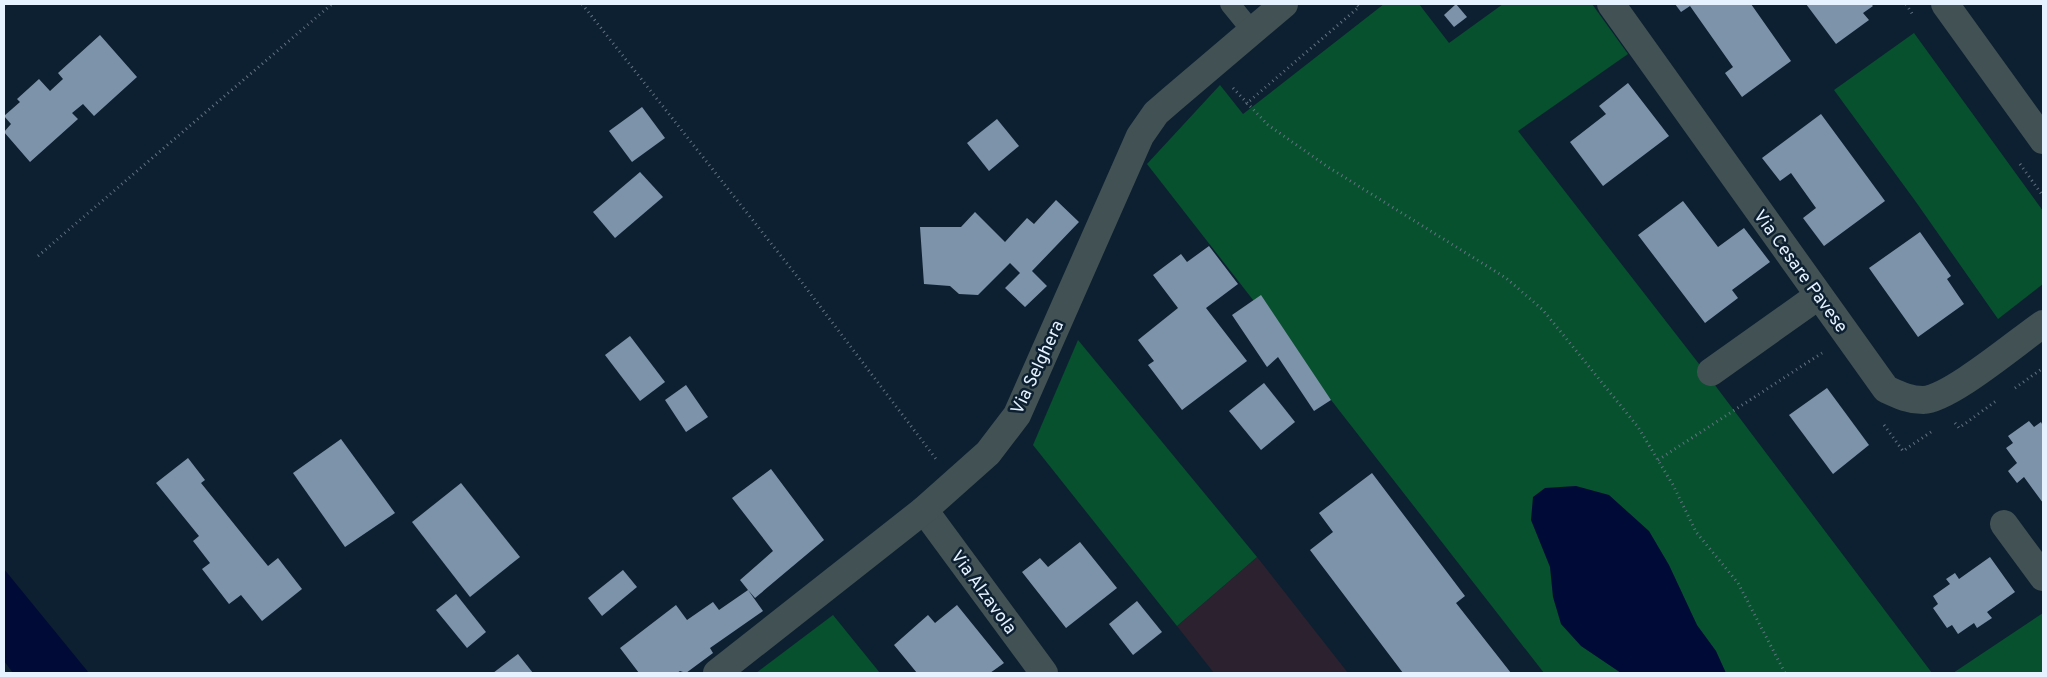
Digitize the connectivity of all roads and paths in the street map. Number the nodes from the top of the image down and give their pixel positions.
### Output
1 (332, 4) edge
2 (582, 4) edge
3 (1230, 4) edge
4 (1284, 4) edge
5 (1356, 4) edge
6 (1611, 4) edge
7 (1945, 4) edge
8 (1252, 31) junction
9 (1213, 64) junction
10 (1246, 104) junction
11 (2043, 140) edge
12 (38, 256) dead end
13 (1818, 296) junction
14 (2043, 324) edge
15 (1828, 349) dead end
16 (2043, 368) edge
17 (1711, 372) dead end
18 (2012, 390) dead end
19 (1997, 400) dead end
20 (1952, 418) dead end
21 (1880, 420) dead end
22 (1936, 429) dead end
23 (1658, 460) junction
24 (954, 483) junction
25 (924, 510) junction
26 (2004, 524) dead end
27 (2043, 576) edge
28 (717, 673) edge
29 (1044, 673) edge
30 (1785, 673) edge

1 - 12 path
2 - 24 path
3 - 8 lane
4 - 8 street, Via Selghera
5 - 10 path
6 - 13 street, Via Cesare Pavese
7 - 11 street
8 - 9 street, Via Selghera
9 - 10 path
9 - 24 street, Via Selghera
10 - 23 path
13 - 14 street, Via Cesare Pavese
13 - 17 street
15 - 23 path
16 - 18 path
19 - 20 path
21 - 22 path
23 - 30 path
24 - 25 street, Via Selghera
25 - 28 street, Via Selghera
25 - 29 street, Via Alzavola
26 - 27 street

